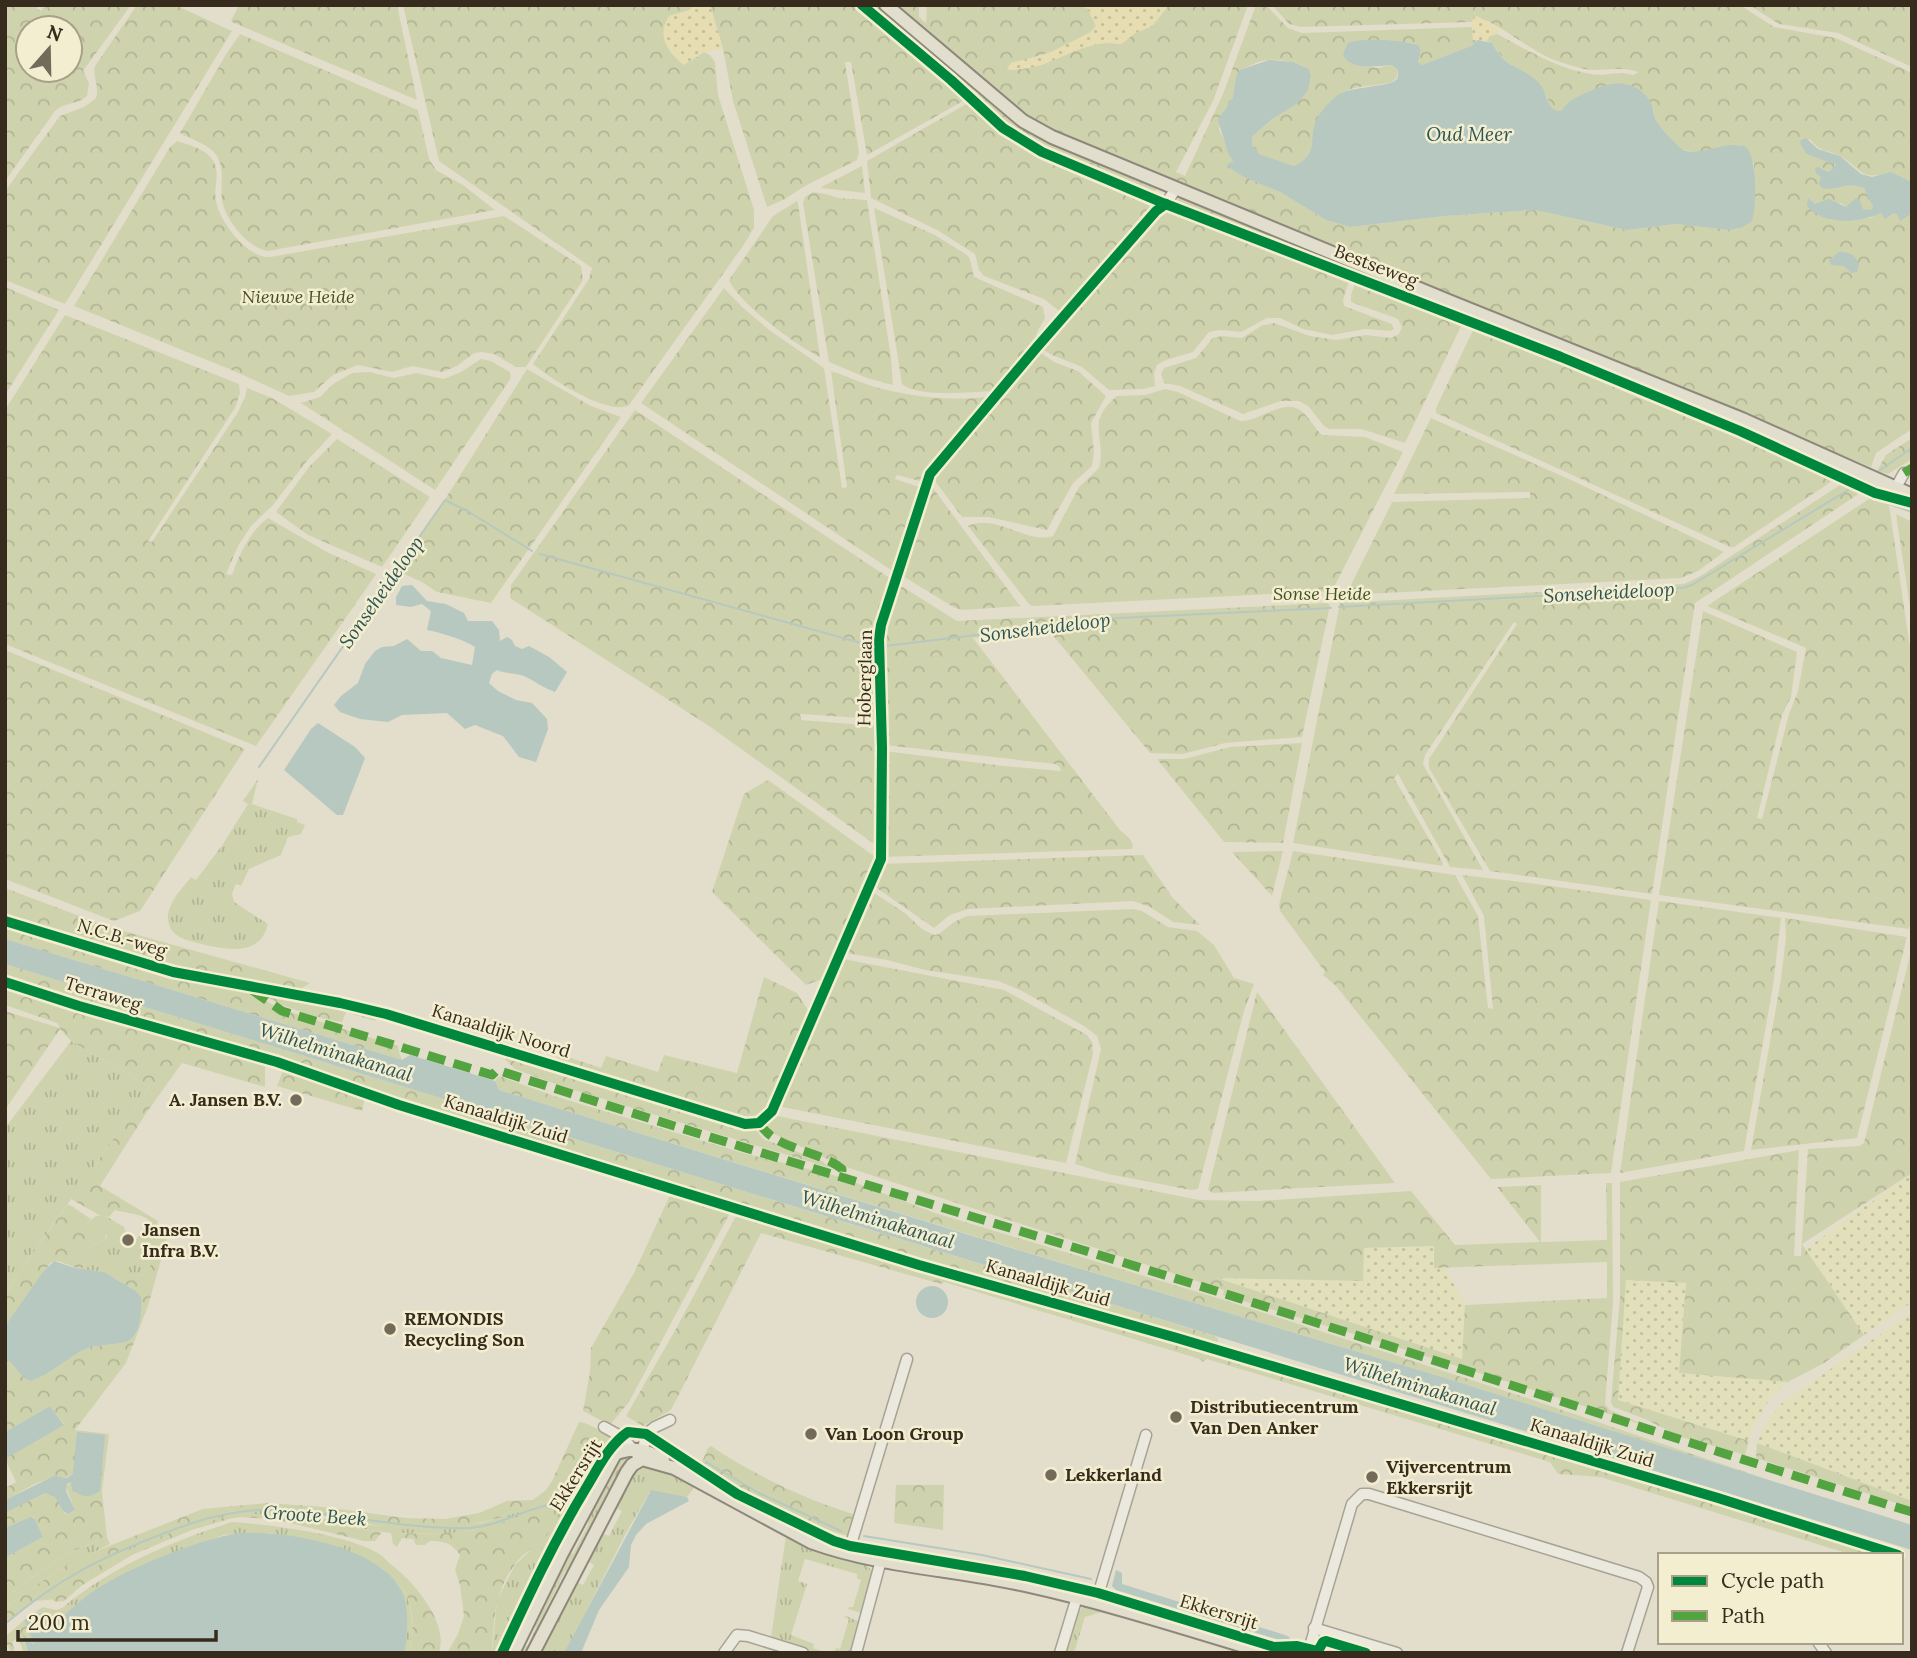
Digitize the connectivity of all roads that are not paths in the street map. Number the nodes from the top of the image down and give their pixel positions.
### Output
1 (886, 5) edge
2 (1176, 188) junction
3 (1899, 482) junction
4 (1912, 488) edge
5 (1912, 495) edge
6 (5, 921) edge
7 (5, 982) edge
8 (230, 984) joint
9 (398, 1105) dead end
10 (759, 1123) joint
11 (907, 1359) dead end
12 (670, 1420) dead end
13 (604, 1427) dead end
14 (1146, 1435) dead end
15 (639, 1452) junction
16 (848, 1554) junction
17 (881, 1560) junction
18 (1077, 1597) junction
19 (1096, 1602) junction
20 (1314, 1629) junction
21 (513, 1653) edge
22 (533, 1653) edge
23 (724, 1653) edge
24 (803, 1653) edge
25 (856, 1653) edge
26 (1060, 1653) edge
27 (1267, 1653) edge
28 (1308, 1653) edge
29 (1397, 1653) edge
30 (1627, 1653) edge

1 - 2 main road, Bestseweg
2 - 3 main road, Bestseweg
2 - 10 street, Hoberglaan
3 - 4 main road, Bestseweg
3 - 5 main road, Bestseweg
6 - 8 street, N.C.B.-weg
7 - 9 street, Terraweg
8 - 10 street, Kanaaldijk Noord
11 - 16 street
12 - 15 street
13 - 15 street, Ekkersrijt
14 - 19 street
15 - 16 main road, Ekkersrijt
15 - 21 main road, Ekkersrijt
15 - 22 main road
16 - 17 main road, Ekkersrijt
17 - 18 main road, Ekkersrijt
17 - 25 street
18 - 19 main road, Ekkersrijt
18 - 26 street
19 - 27 main road, Ekkersrijt
20 - 28 street
20 - 29 street
20 - 30 street
23 - 24 street

